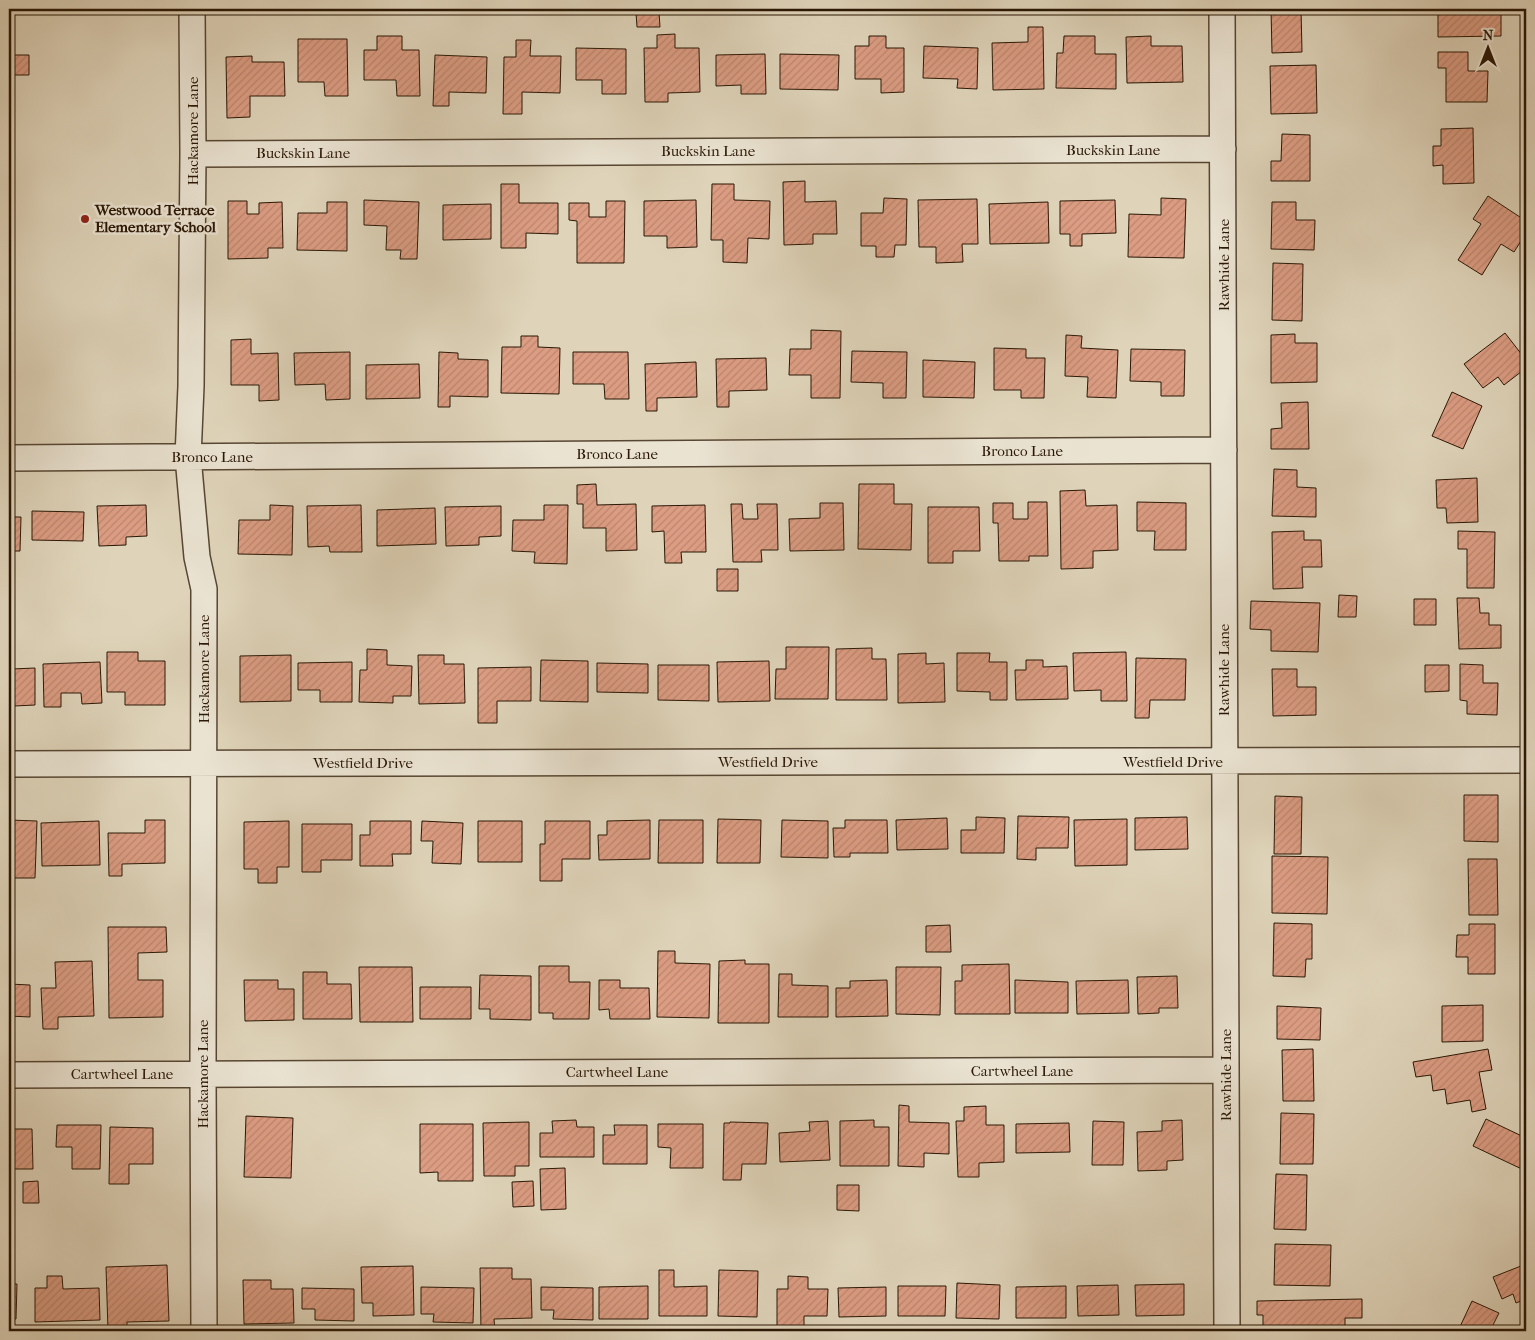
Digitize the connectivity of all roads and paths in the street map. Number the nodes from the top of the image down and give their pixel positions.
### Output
1 (192, 9) edge
2 (1222, 9) edge
3 (1223, 149) junction
4 (193, 154) junction
5 (1224, 450) junction
6 (188, 457) junction
7 (9, 458) edge
8 (1526, 760) edge
9 (1224, 762) junction
10 (204, 763) junction
11 (9, 764) edge
12 (1226, 1070) junction
13 (203, 1074) junction
14 (9, 1075) edge
15 (204, 1331) edge
16 (1227, 1331) edge

1 - 4 street, Hackamore Lane
2 - 3 street, Rawhide Lane
3 - 4 street, Buckskin Lane
3 - 5 street, Rawhide Lane
4 - 6 street, Hackamore Lane
5 - 6 street, Bronco Lane
5 - 9 street, Rawhide Lane
6 - 7 street, Bronco Lane
6 - 10 street, Hackamore Lane
8 - 9 street, Westfield Drive
9 - 10 street, Westfield Drive
9 - 12 street, Rawhide Lane
10 - 11 street, Westfield Drive
10 - 13 street, Hackamore Lane
12 - 13 street, Cartwheel Lane
12 - 16 street, Rawhide Lane
13 - 14 street, Cartwheel Lane
13 - 15 street, Hackamore Lane

